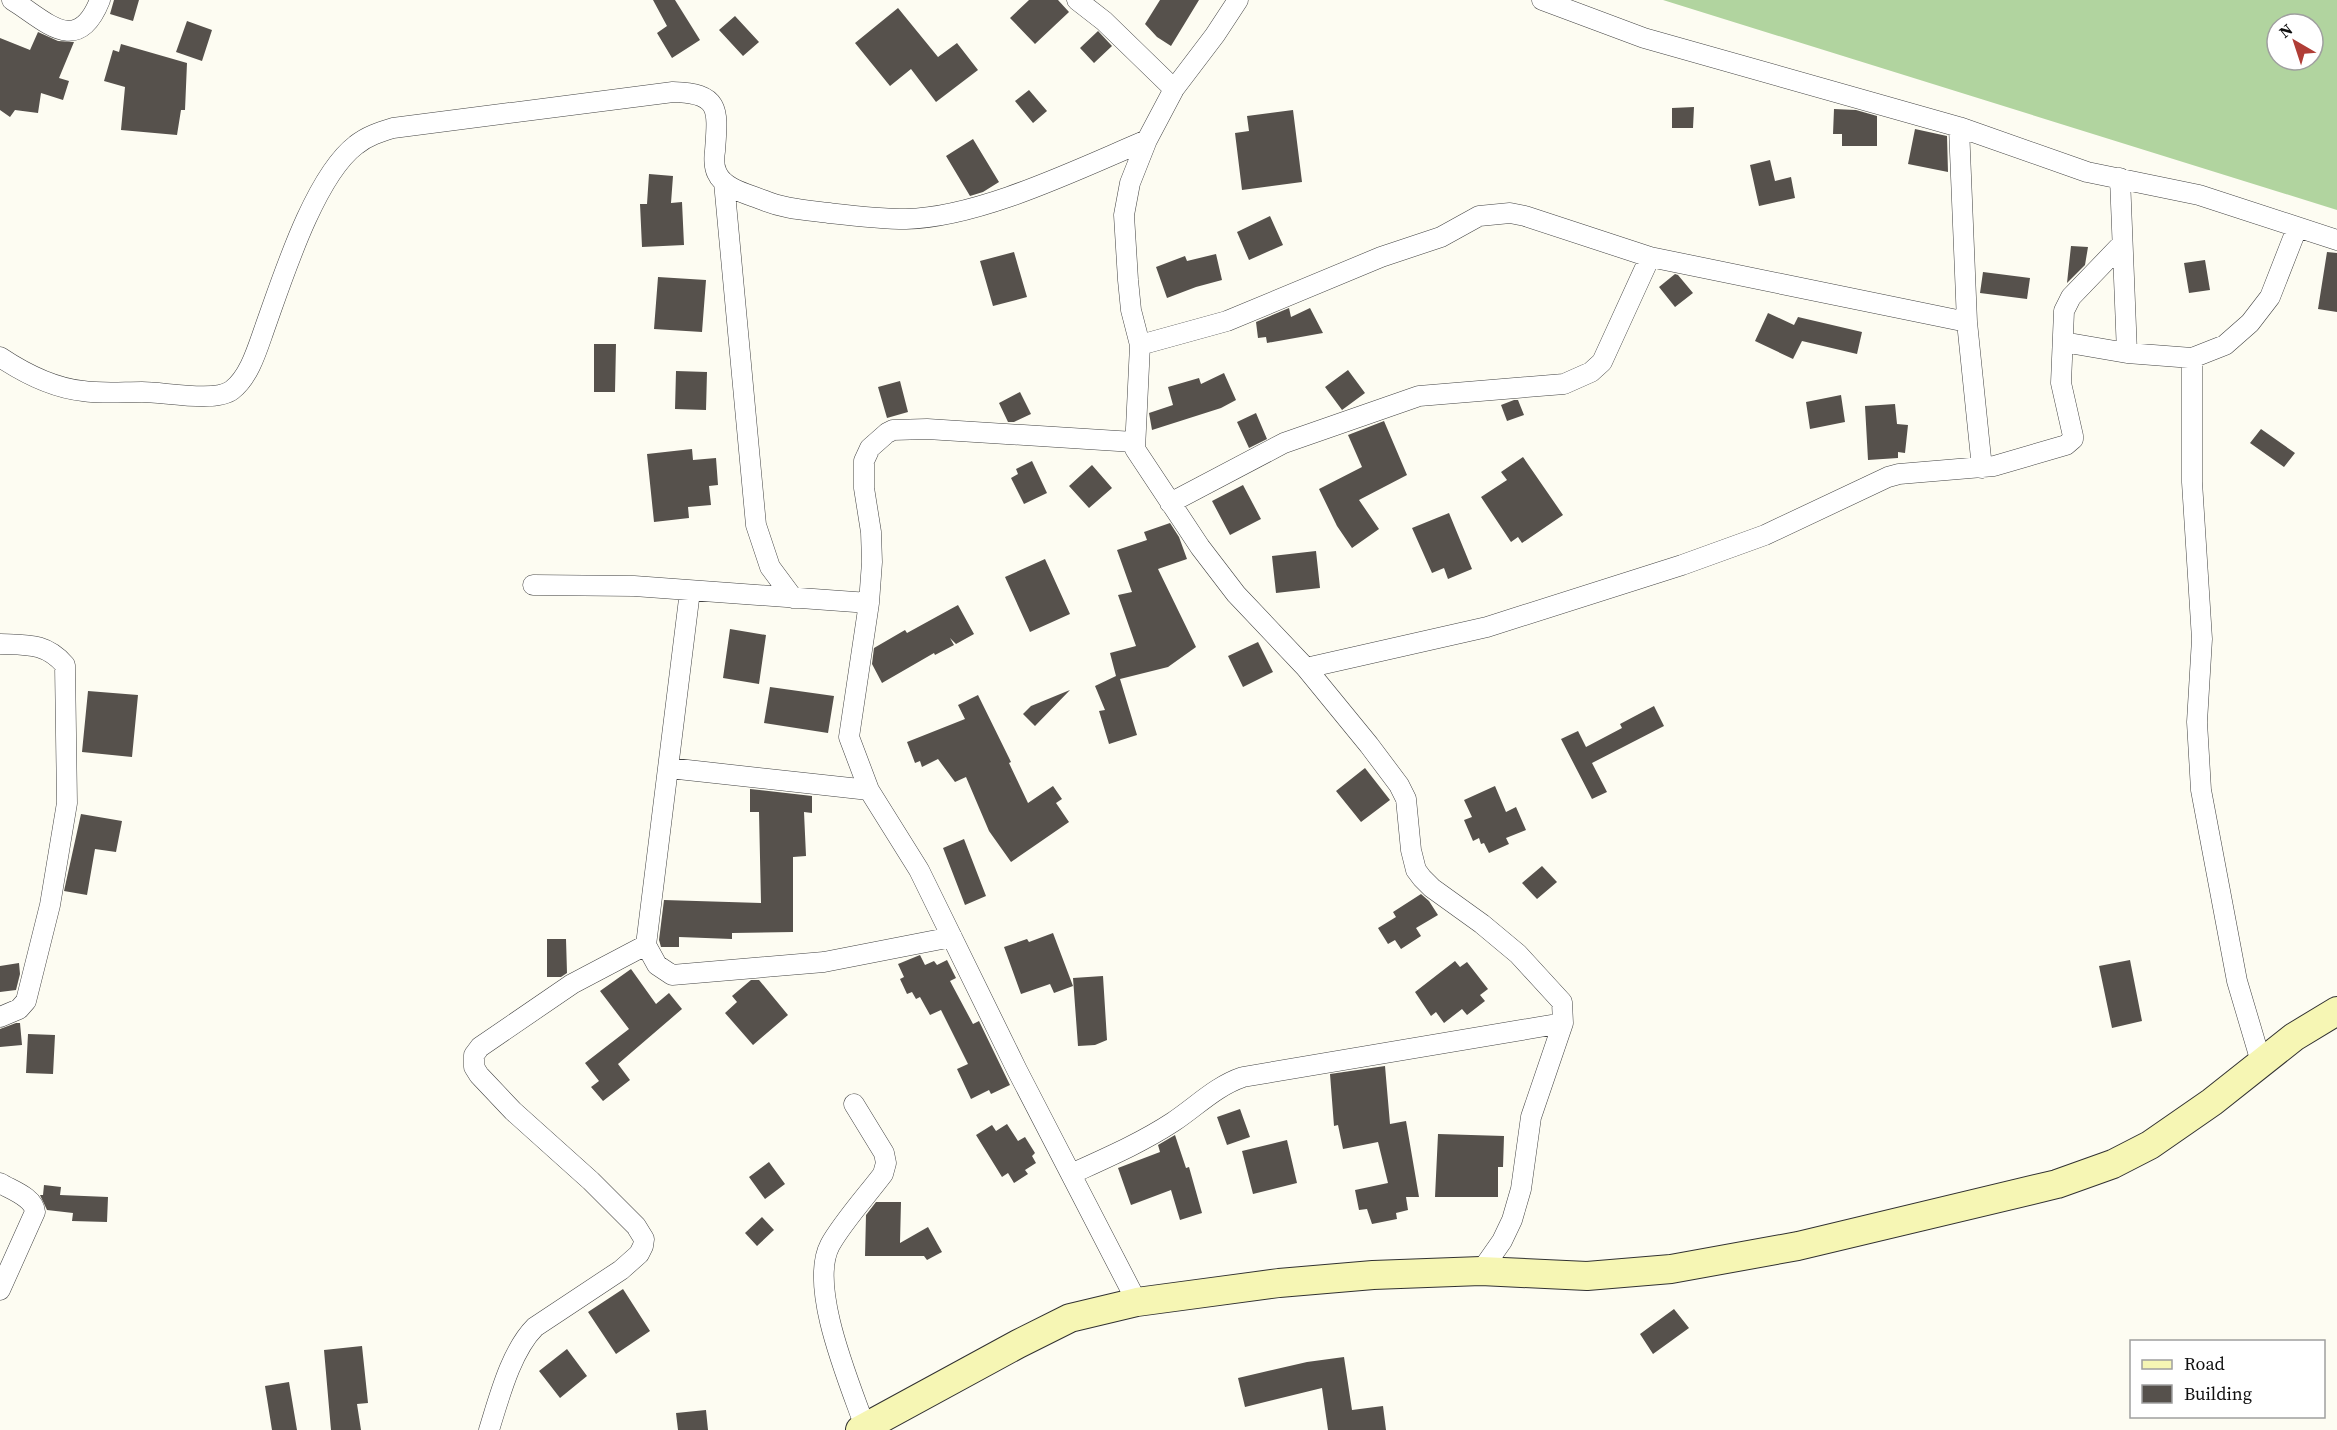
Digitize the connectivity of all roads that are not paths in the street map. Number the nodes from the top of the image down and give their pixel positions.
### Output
1 (12, 0) edge
2 (100, 0) edge
3 (1077, 0) edge
4 (1238, 0) edge
5 (1542, 0) edge
6 (1174, 89) junction
7 (1959, 127) junction
8 (1147, 140) junction
9 (2120, 178) junction
10 (724, 182) junction
11 (2297, 228) junction
12 (2337, 240) edge
13 (2121, 245) junction
14 (1650, 257) junction
15 (1967, 322) junction
16 (2063, 342) junction
17 (1140, 345) junction
18 (2127, 353) junction
19 (0, 357) edge
20 (2192, 358) junction
21 (1134, 442) junction
22 (1982, 468) junction
23 (1170, 503) junction
24 (533, 585) dead end
25 (690, 591) junction
26 (793, 598) junction
27 (869, 603) junction
28 (0, 644) edge
29 (1306, 668) junction
30 (669, 768) junction
31 (869, 790) junction
32 (952, 938) junction
33 (646, 945) junction
34 (2337, 1011) edge
35 (0, 1017) edge
36 (1563, 1023) junction
37 (2261, 1062) junction
38 (854, 1104) dead end
39 (1071, 1174) junction
40 (0, 1183) edge
41 (1481, 1271) junction
42 (0, 1290) edge
43 (1137, 1302) junction
44 (862, 1429) edge
45 (489, 1430) edge

1 - 2 street
3 - 6 street
4 - 6 street
5 - 7 street
6 - 8 street
7 - 9 street
7 - 15 street
8 - 10 street
8 - 17 street
9 - 11 street
9 - 13 street
10 - 19 street
10 - 26 street
11 - 12 street
11 - 20 street
13 - 16 street
13 - 18 street
14 - 15 street
14 - 17 street
14 - 23 street
15 - 22 street
16 - 18 street
16 - 22 street
17 - 21 street
18 - 20 street
20 - 37 street
21 - 23 street
21 - 27 street
22 - 29 street
23 - 29 street
24 - 25 street
25 - 26 street
25 - 30 street
26 - 27 street
27 - 31 street
28 - 35 street
29 - 36 street
30 - 31 street
30 - 33 street
31 - 32 street
32 - 33 street
32 - 39 street
33 - 45 street
34 - 37 street
36 - 39 street
36 - 41 street
37 - 41 street
38 - 44 street
39 - 43 street
40 - 42 street
41 - 43 street
43 - 44 street

